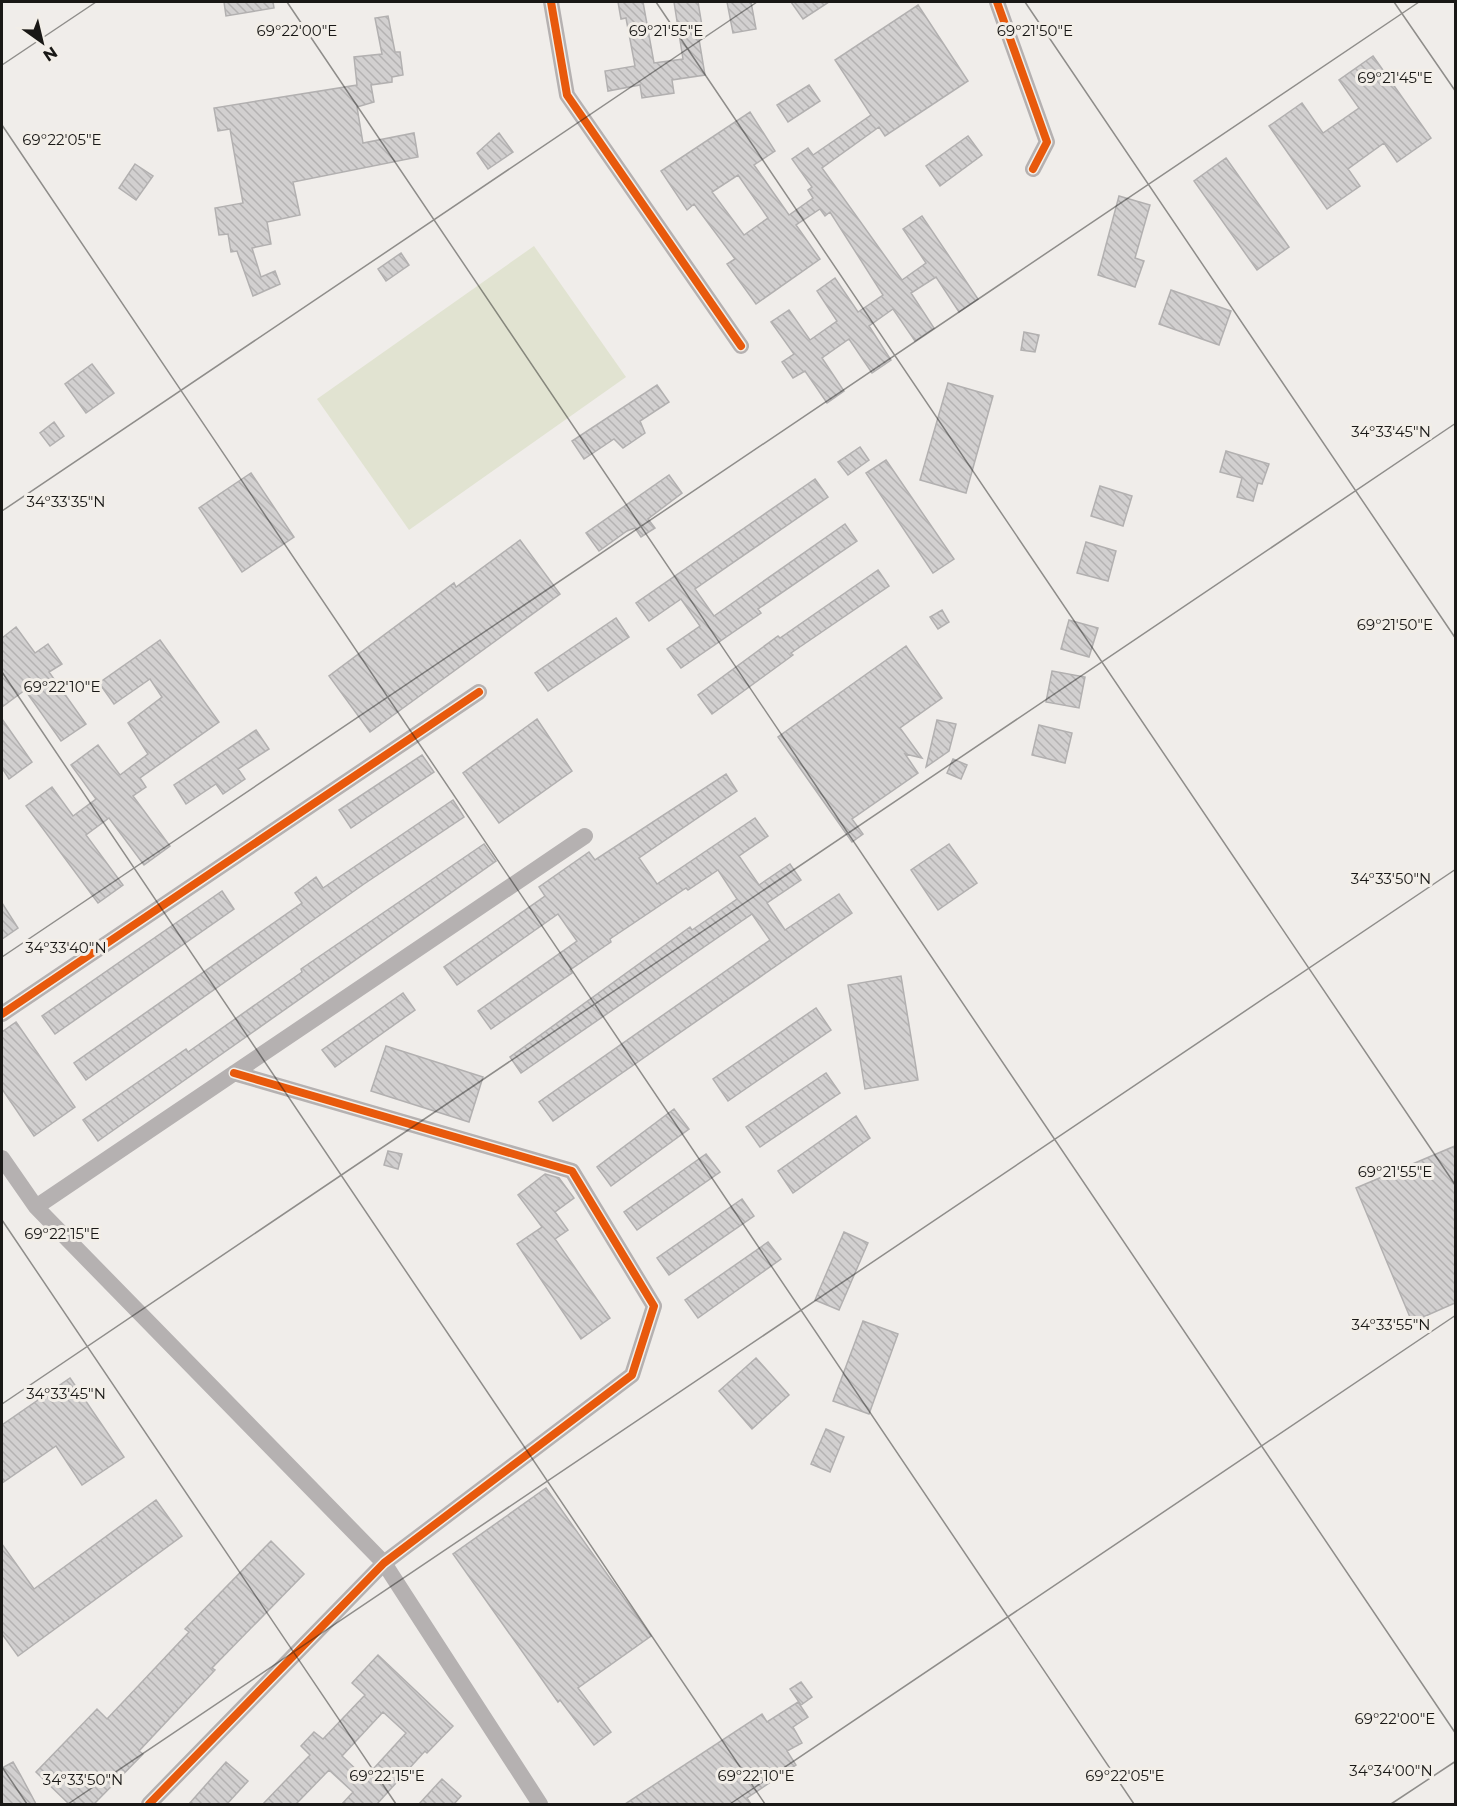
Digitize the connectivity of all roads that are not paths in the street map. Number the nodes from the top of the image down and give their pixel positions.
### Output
1 (551, 2) edge
2 (997, 2) edge
3 (1033, 169) dead end
4 (741, 346) dead end
5 (479, 692) dead end
6 (585, 836) dead end
7 (2, 1014) edge
8 (234, 1073) junction
9 (2, 1158) edge
10 (36, 1208) junction
11 (384, 1563) junction
12 (149, 1804) edge
13 (540, 1804) edge

1 - 4 street
2 - 3 street
5 - 7 street
6 - 8 street
8 - 10 street
8 - 11 street
9 - 10 street
10 - 11 street
11 - 12 street
11 - 13 street

